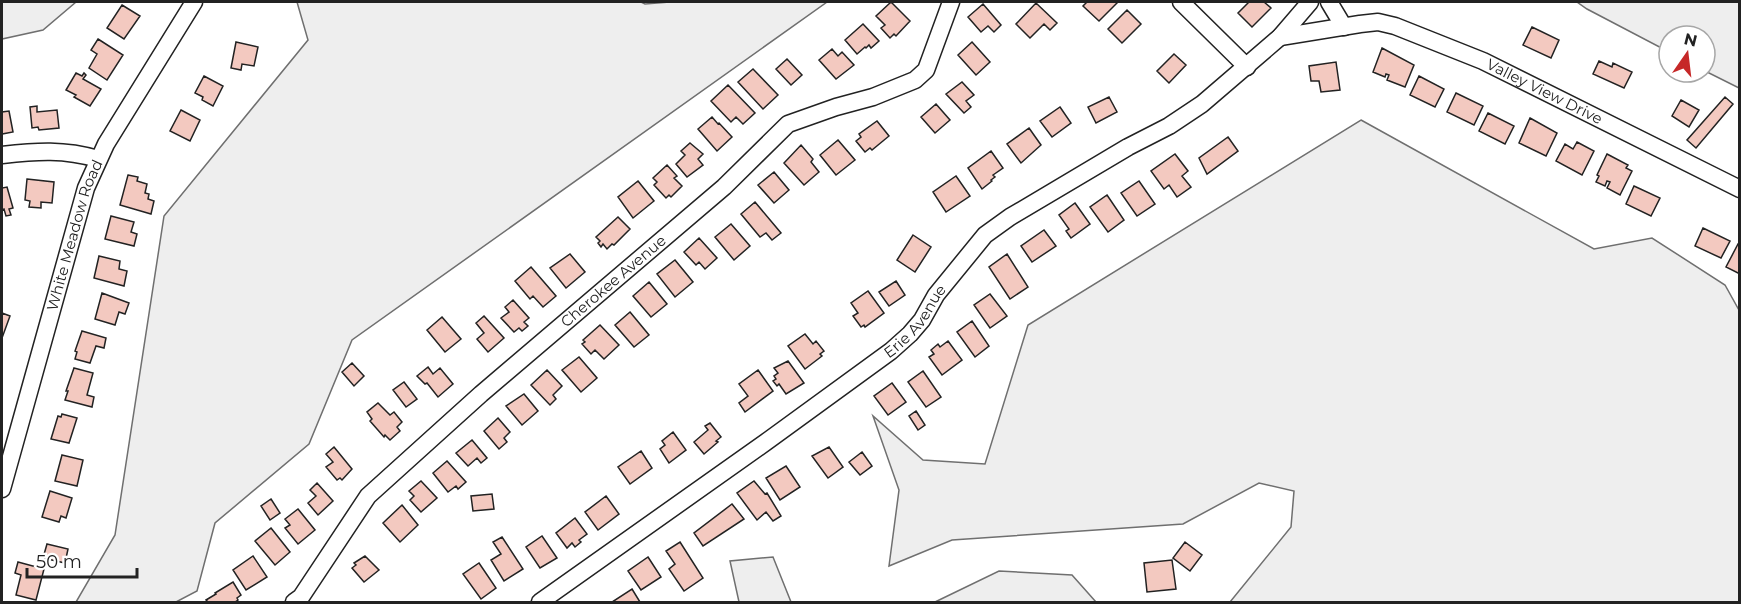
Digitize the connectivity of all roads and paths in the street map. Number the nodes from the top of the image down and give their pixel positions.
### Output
1 (194, 2) edge
2 (951, 2) edge
3 (1181, 2) edge
4 (1310, 2) edge
5 (1329, 2) edge
6 (1344, 27) junction
7 (1280, 37) junction
8 (1247, 67) junction
9 (2, 155) edge
10 (98, 159) junction
11 (1740, 189) edge
12 (2, 489) edge
13 (298, 601) edge
14 (540, 603) edge

1 - 10 street, White Meadow Road
2 - 13 street, Cherokee Avenue
3 - 8 street
4 - 7 street, Erie Avenue
5 - 6 street
6 - 7 street
6 - 11 street, Valley View Drive
7 - 8 street, Erie Avenue
8 - 14 street, Erie Avenue
9 - 10 street
10 - 12 street, White Meadow Road

